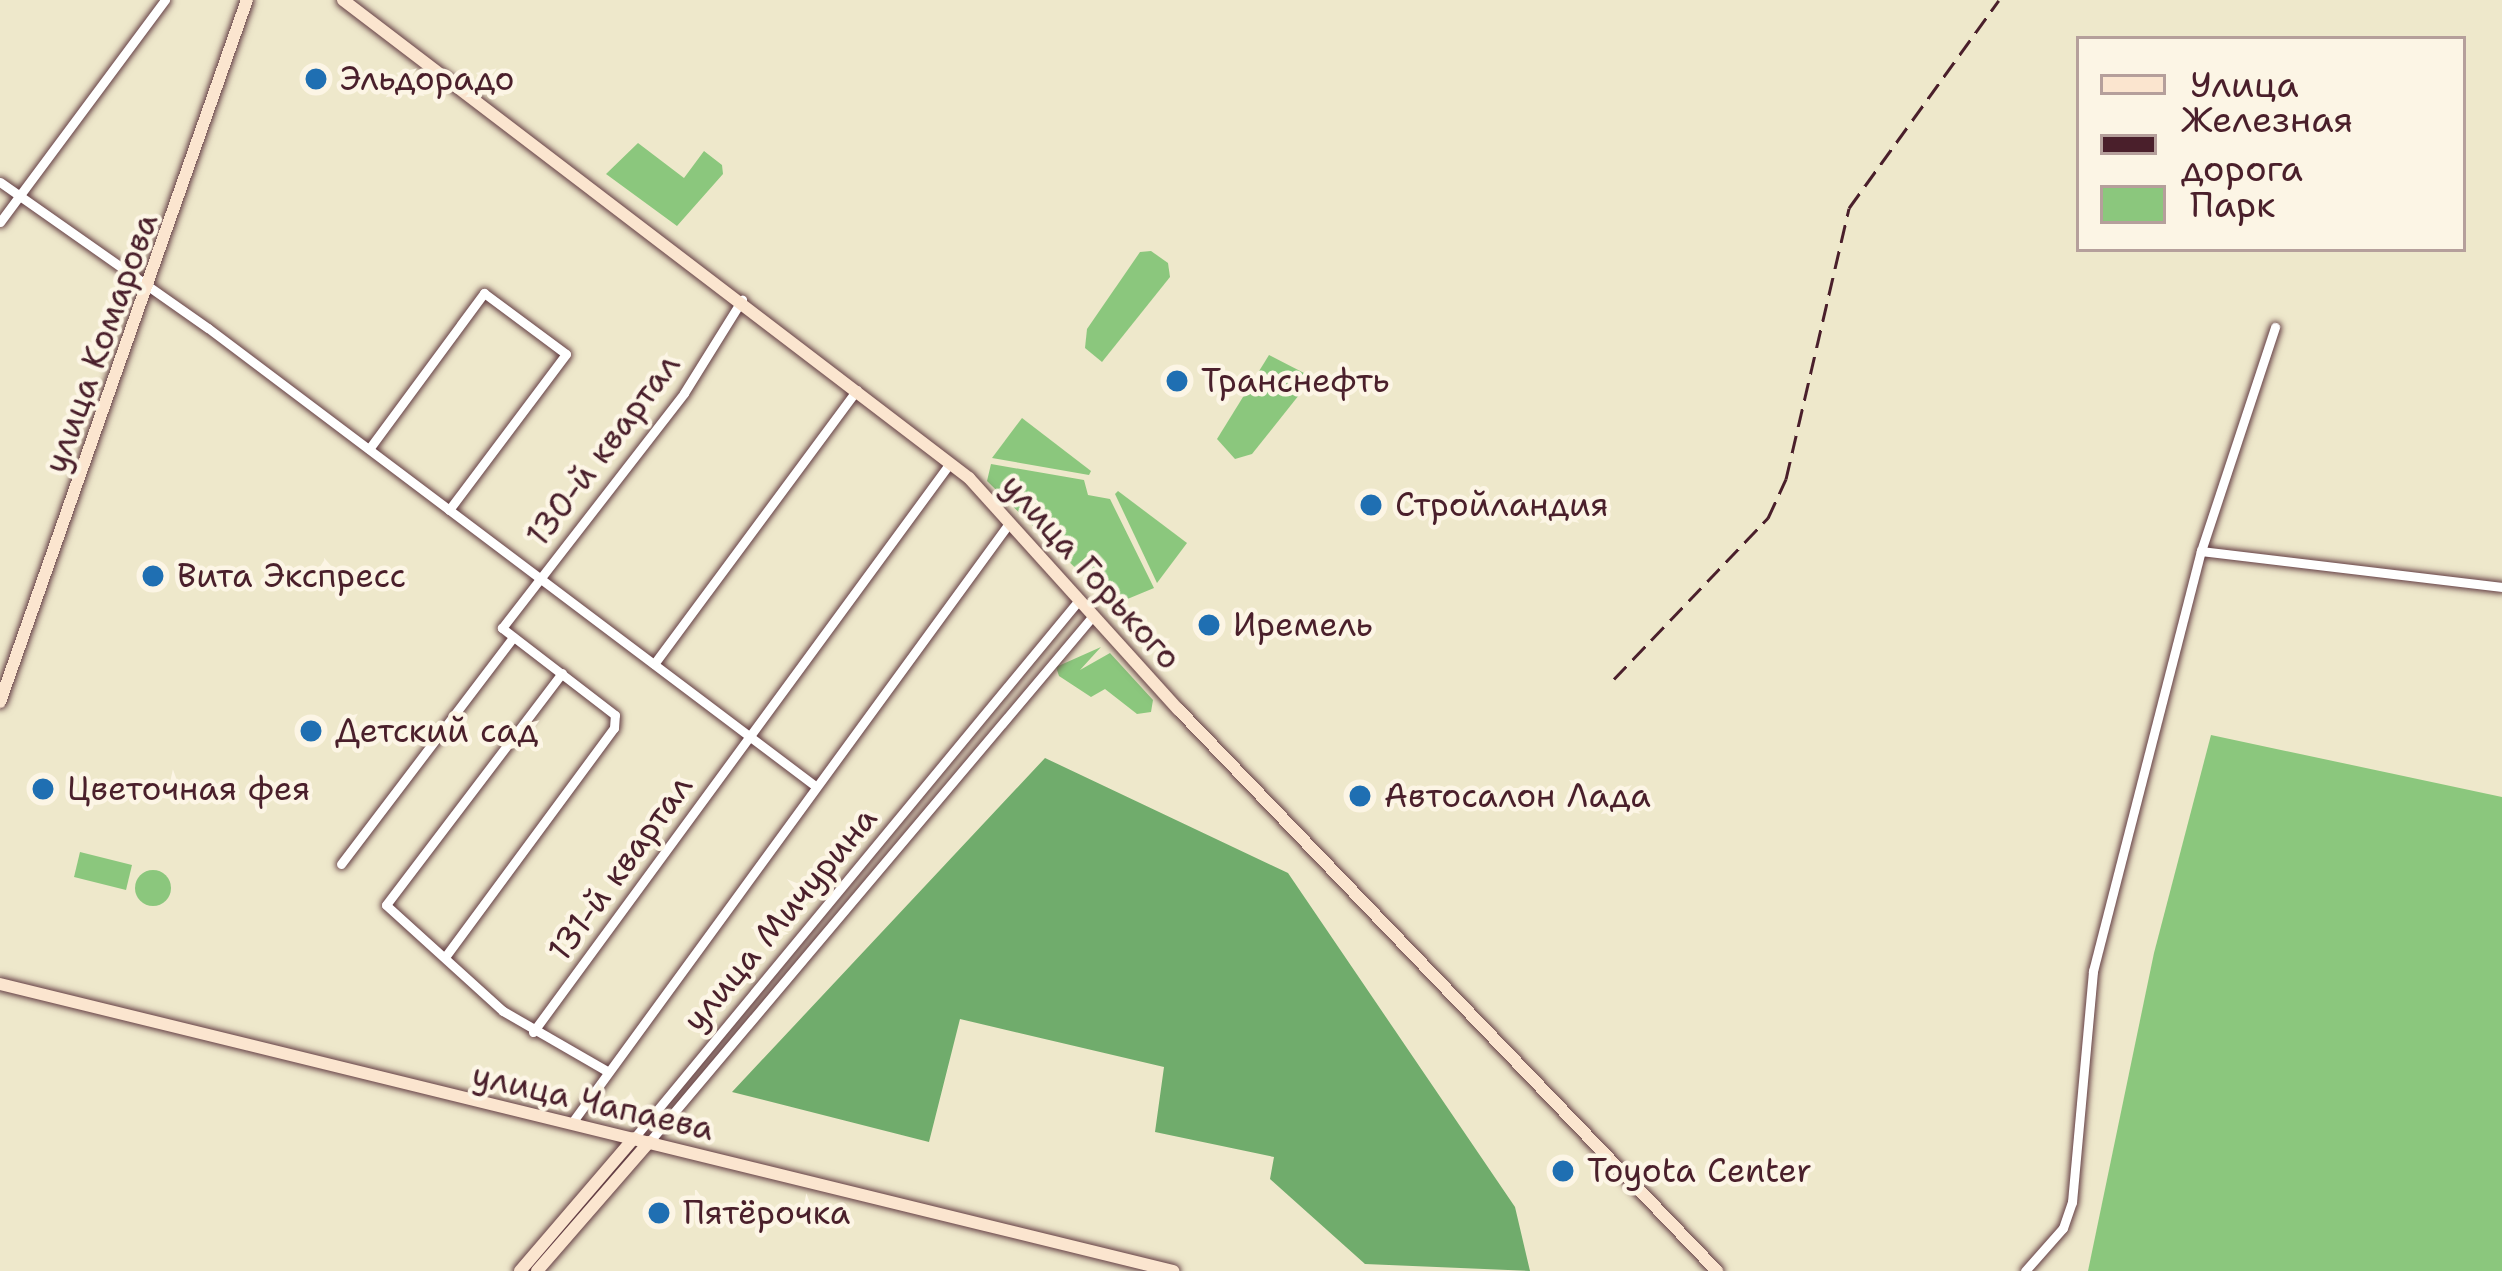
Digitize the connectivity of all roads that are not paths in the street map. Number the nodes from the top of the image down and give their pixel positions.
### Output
1 (165, 0) edge
2 (247, 0) edge
3 (344, 0) edge
4 (0, 182) edge
5 (21, 196) junction
6 (0, 223) edge
7 (151, 288) junction
8 (742, 300) junction
9 (2275, 327) dead end
10 (857, 390) junction
11 (369, 448) junction
12 (950, 463) junction
13 (449, 510) junction
14 (1012, 519) junction
15 (2201, 551) junction
16 (538, 580) junction
17 (2502, 587) edge
18 (1079, 600) junction
19 (1092, 616) junction
20 (513, 637) junction
21 (654, 664) junction
22 (562, 673) junction
23 (0, 702) edge
24 (751, 736) junction
25 (814, 785) junction
26 (341, 864) dead end
27 (445, 958) junction
28 (0, 984) edge
29 (533, 1032) junction
30 (607, 1072) junction
31 (571, 1124) junction
32 (642, 1140) junction
33 (520, 1271) edge
34 (537, 1271) edge
35 (1173, 1271) edge
36 (1718, 1271) edge
37 (2025, 1271) edge

1 - 5 street
2 - 7 main road, улица Комарова
3 - 8 main road, улица Горького
4 - 5 street
5 - 6 street
5 - 7 street
7 - 11 street
7 - 23 main road, улица Комарова
8 - 10 main road, улица Горького
8 - 16 street, 130-й квартал
9 - 15 street
10 - 12 main road, улица Горького
10 - 21 street
11 - 13 street
11 - 13 street
12 - 14 main road, улица Горького
12 - 24 street
13 - 16 street
14 - 18 main road, улица Горького
14 - 25 street
15 - 17 street
15 - 37 street
16 - 20 street, 130-й квартал
16 - 21 street
18 - 19 main road, улица Горького
18 - 32 street, улица Мичурина
19 - 32 street, улица Мичурина
19 - 36 main road, улица Горького
20 - 22 street
20 - 26 street
21 - 24 street
22 - 27 street
22 - 27 street
24 - 25 street
24 - 29 street, 131-й квартал
25 - 30 street
27 - 29 street
28 - 31 main road, улица Чапаева
29 - 30 street
30 - 31 street
31 - 32 main road, улица Чапаева
32 - 33 main road, улица Мичурина
32 - 34 main road, улица Мичурина
32 - 35 main road, улица Чапаева

